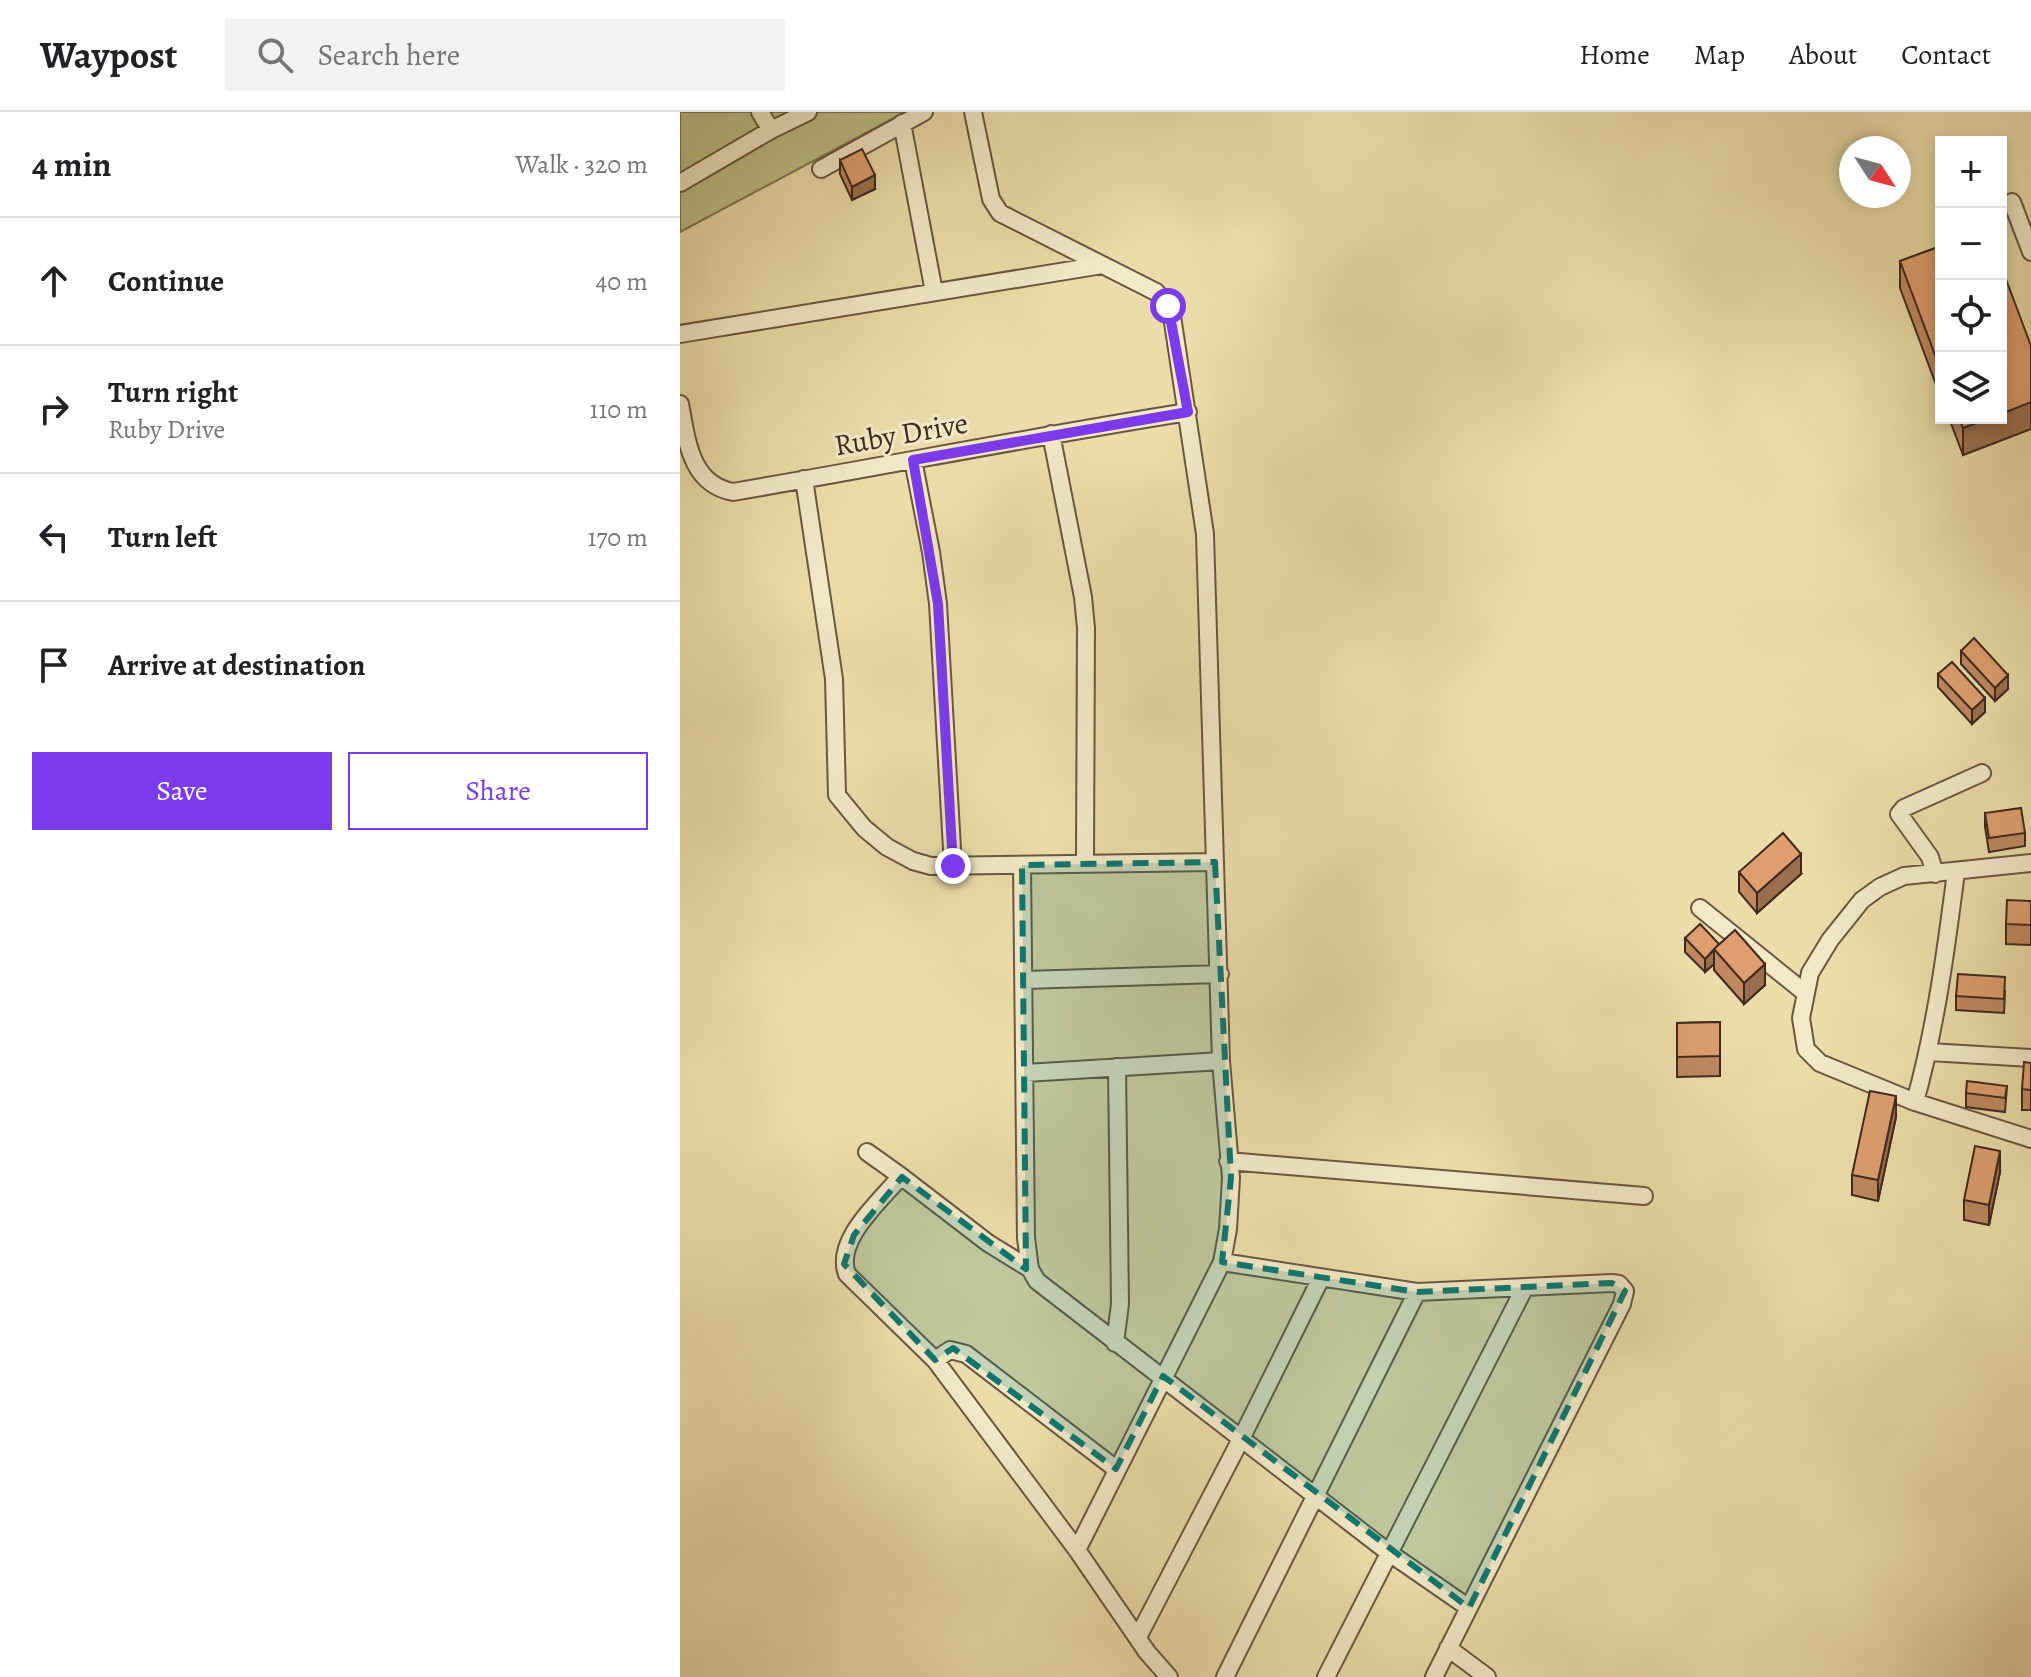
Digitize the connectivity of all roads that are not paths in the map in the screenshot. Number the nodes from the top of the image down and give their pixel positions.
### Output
1 (760, 112) edge
2 (808, 112) edge
3 (924, 112) edge
4 (973, 112) edge
5 (902, 123) junction
6 (771, 130) junction
7 (821, 169) dead end
8 (680, 183) edge
9 (2012, 202) dead end
10 (2031, 252) edge
11 (1102, 265) junction
12 (934, 292) junction
13 (680, 334) edge
14 (680, 404) edge
15 (1188, 412) junction
16 (1051, 434) junction
17 (913, 460) junction
18 (804, 479) junction
19 (1982, 773) dead end
20 (1085, 862) junction
21 (1215, 862) junction
22 (2031, 863) edge
23 (1022, 865) junction
24 (953, 866) junction
25 (1956, 872) junction
26 (1935, 874) junction
27 (1700, 908) dead end
28 (1220, 974) junction
29 (1024, 980) junction
30 (1804, 992) junction
31 (1929, 1052) junction
32 (2031, 1058) edge
33 (1221, 1061) junction
34 (1117, 1067) junction
35 (1026, 1073) junction
36 (1915, 1102) junction
37 (2031, 1139) edge
38 (867, 1152) dead end
39 (1228, 1161) junction
40 (902, 1177) junction
41 (1644, 1196) dead end
42 (1222, 1262) junction
43 (1030, 1269) junction
44 (1321, 1278) junction
45 (1524, 1289) junction
46 (1417, 1292) junction
47 (1115, 1343) junction
48 (935, 1360) junction
49 (1163, 1376) junction
50 (1241, 1439) junction
51 (1116, 1469) junction
52 (1317, 1496) junction
53 (1077, 1550) junction
54 (1388, 1552) junction
55 (1469, 1608) junction
56 (1138, 1637) junction
57 (1448, 1648) junction
58 (1169, 1677) edge
59 (1225, 1677) edge
60 (1326, 1677) edge
61 (1434, 1677) edge
62 (1487, 1677) edge

1 - 6 street
2 - 6 street
3 - 5 street
4 - 11 street
5 - 7 street
5 - 12 street
6 - 8 street
9 - 10 street
11 - 12 street
11 - 15 street
12 - 13 street
14 - 18 street, Ruby Drive
15 - 16 street, Ruby Drive
15 - 21 street
16 - 17 street, Ruby Drive
16 - 20 street
17 - 18 street, Ruby Drive
17 - 24 street
18 - 24 street
19 - 26 street
20 - 21 street
20 - 23 street
21 - 28 street
22 - 25 street
23 - 24 street
23 - 29 street
25 - 26 street
25 - 31 street
26 - 30 street
27 - 30 street
28 - 29 street
28 - 33 street
29 - 35 street
30 - 36 street
31 - 32 street
31 - 36 street
33 - 34 street
33 - 39 street
34 - 35 street
34 - 47 street
35 - 43 street
36 - 37 street
38 - 40 street
39 - 41 street
39 - 42 street
40 - 43 street
40 - 48 street
42 - 44 street
42 - 49 street
43 - 47 street
44 - 46 street
44 - 50 street
45 - 46 street
45 - 54 street
45 - 55 street
46 - 52 street
47 - 49 street
48 - 51 street
48 - 53 street
49 - 50 street
49 - 51 street
50 - 52 street
50 - 56 street
51 - 53 street
52 - 54 street
52 - 59 street
53 - 56 street
54 - 55 street
54 - 60 street
55 - 57 street
56 - 58 street
57 - 61 street
57 - 62 street

